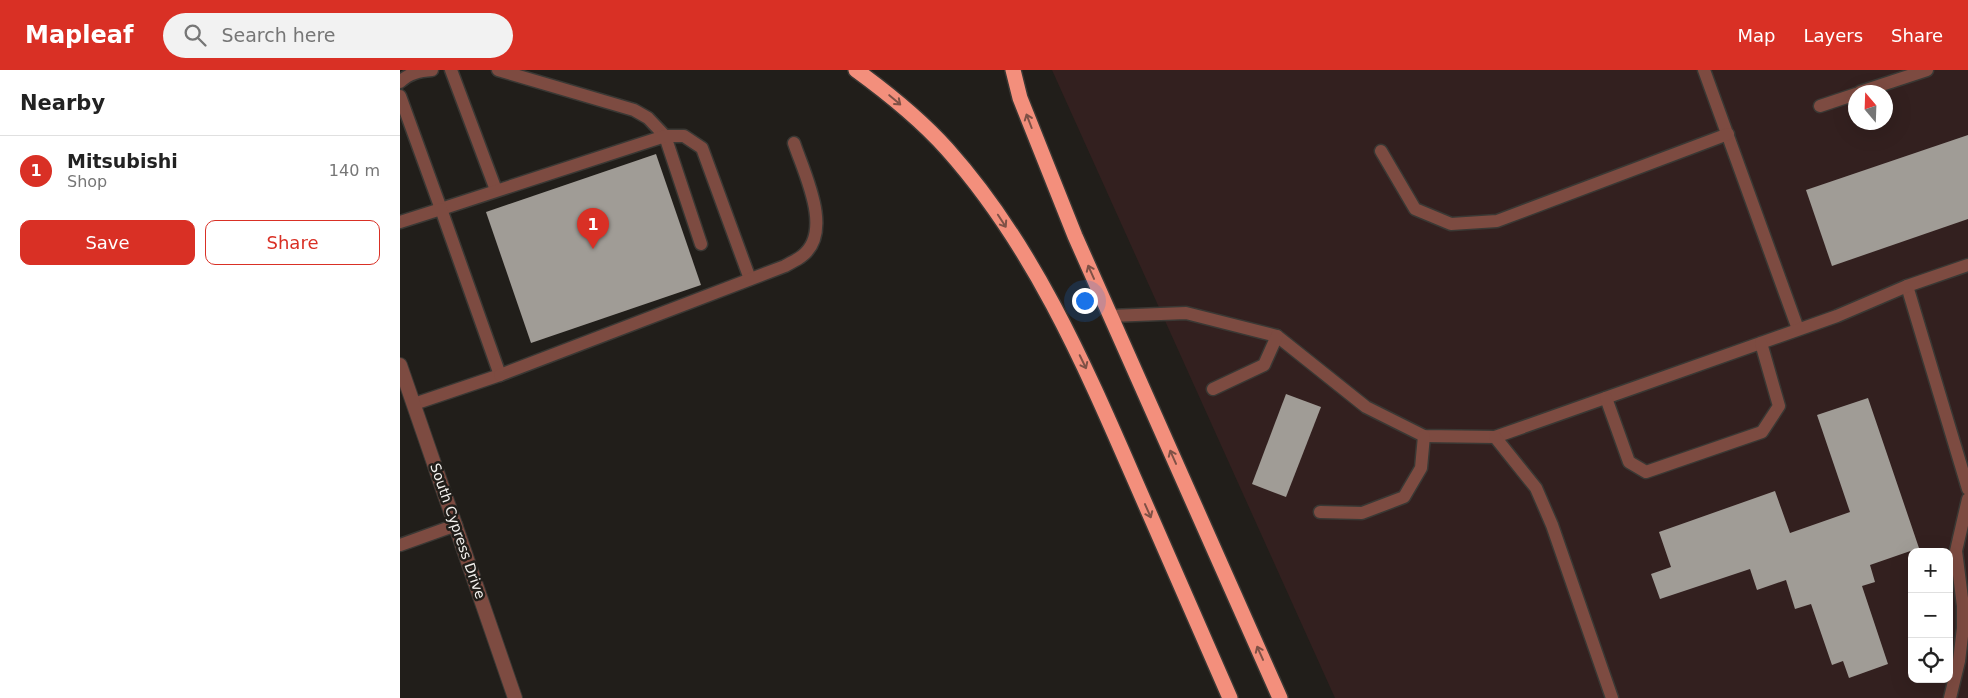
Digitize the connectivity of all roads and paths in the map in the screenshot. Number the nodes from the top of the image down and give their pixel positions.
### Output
1 (432, 70) edge
2 (451, 70) edge
3 (498, 70) edge
4 (856, 70) edge
5 (1013, 70) edge
6 (1704, 70) edge
7 (1927, 70) edge
8 (400, 82) edge
9 (1881, 85) edge
10 (400, 96) edge
11 (1848, 97) edge
12 (1820, 106) dead end
13 (1728, 134) junction
14 (665, 136) junction
15 (794, 143) dead end
16 (1381, 151) dead end
17 (496, 190) junction
18 (442, 208) junction
19 (400, 222) edge
20 (700, 244) dead end
21 (1968, 265) edge
22 (750, 279) junction
23 (1907, 286) junction
24 (1110, 316) junction
25 (1798, 329) junction
26 (1277, 336) junction
27 (1761, 343) junction
28 (400, 365) edge
29 (500, 375) junction
30 (1214, 389) dead end
31 (1606, 398) junction
32 (414, 404) junction
33 (1424, 436) junction
34 (1495, 437) junction
35 (1968, 488) edge
36 (1968, 499) edge
37 (1320, 512) dead end
38 (456, 525) junction
39 (400, 546) edge
40 (1228, 694) edge
41 (515, 698) edge
42 (1280, 698) edge
43 (1612, 698) edge
44 (1950, 698) edge

1 - 8 lane
2 - 17 lane
3 - 14 lane
4 -> 40 highway
24 -> 5 highway
6 - 13 lane
7 - 9 lane
10 - 18 lane
11 - 12 lane
13 - 16 lane
13 - 25 lane
14 - 17 lane
14 - 20 lane
14 - 22 lane
15 - 22 lane
17 - 18 lane
18 - 19 lane
18 - 29 lane
21 - 23 lane
22 - 29 lane
23 - 25 lane
23 - 35 lane
24 - 26 lane
42 -> 24 highway
25 - 27 lane
26 - 30 lane
26 - 33 lane
27 - 31 lane
27 - 31 lane
28 - 32 street, South Cypress Drive
29 - 32 lane
31 - 34 lane
32 - 38 street, South Cypress Drive
33 - 34 lane
33 - 37 lane
34 - 43 lane
36 - 44 lane
38 - 39 lane
38 - 41 street, South Cypress Drive

